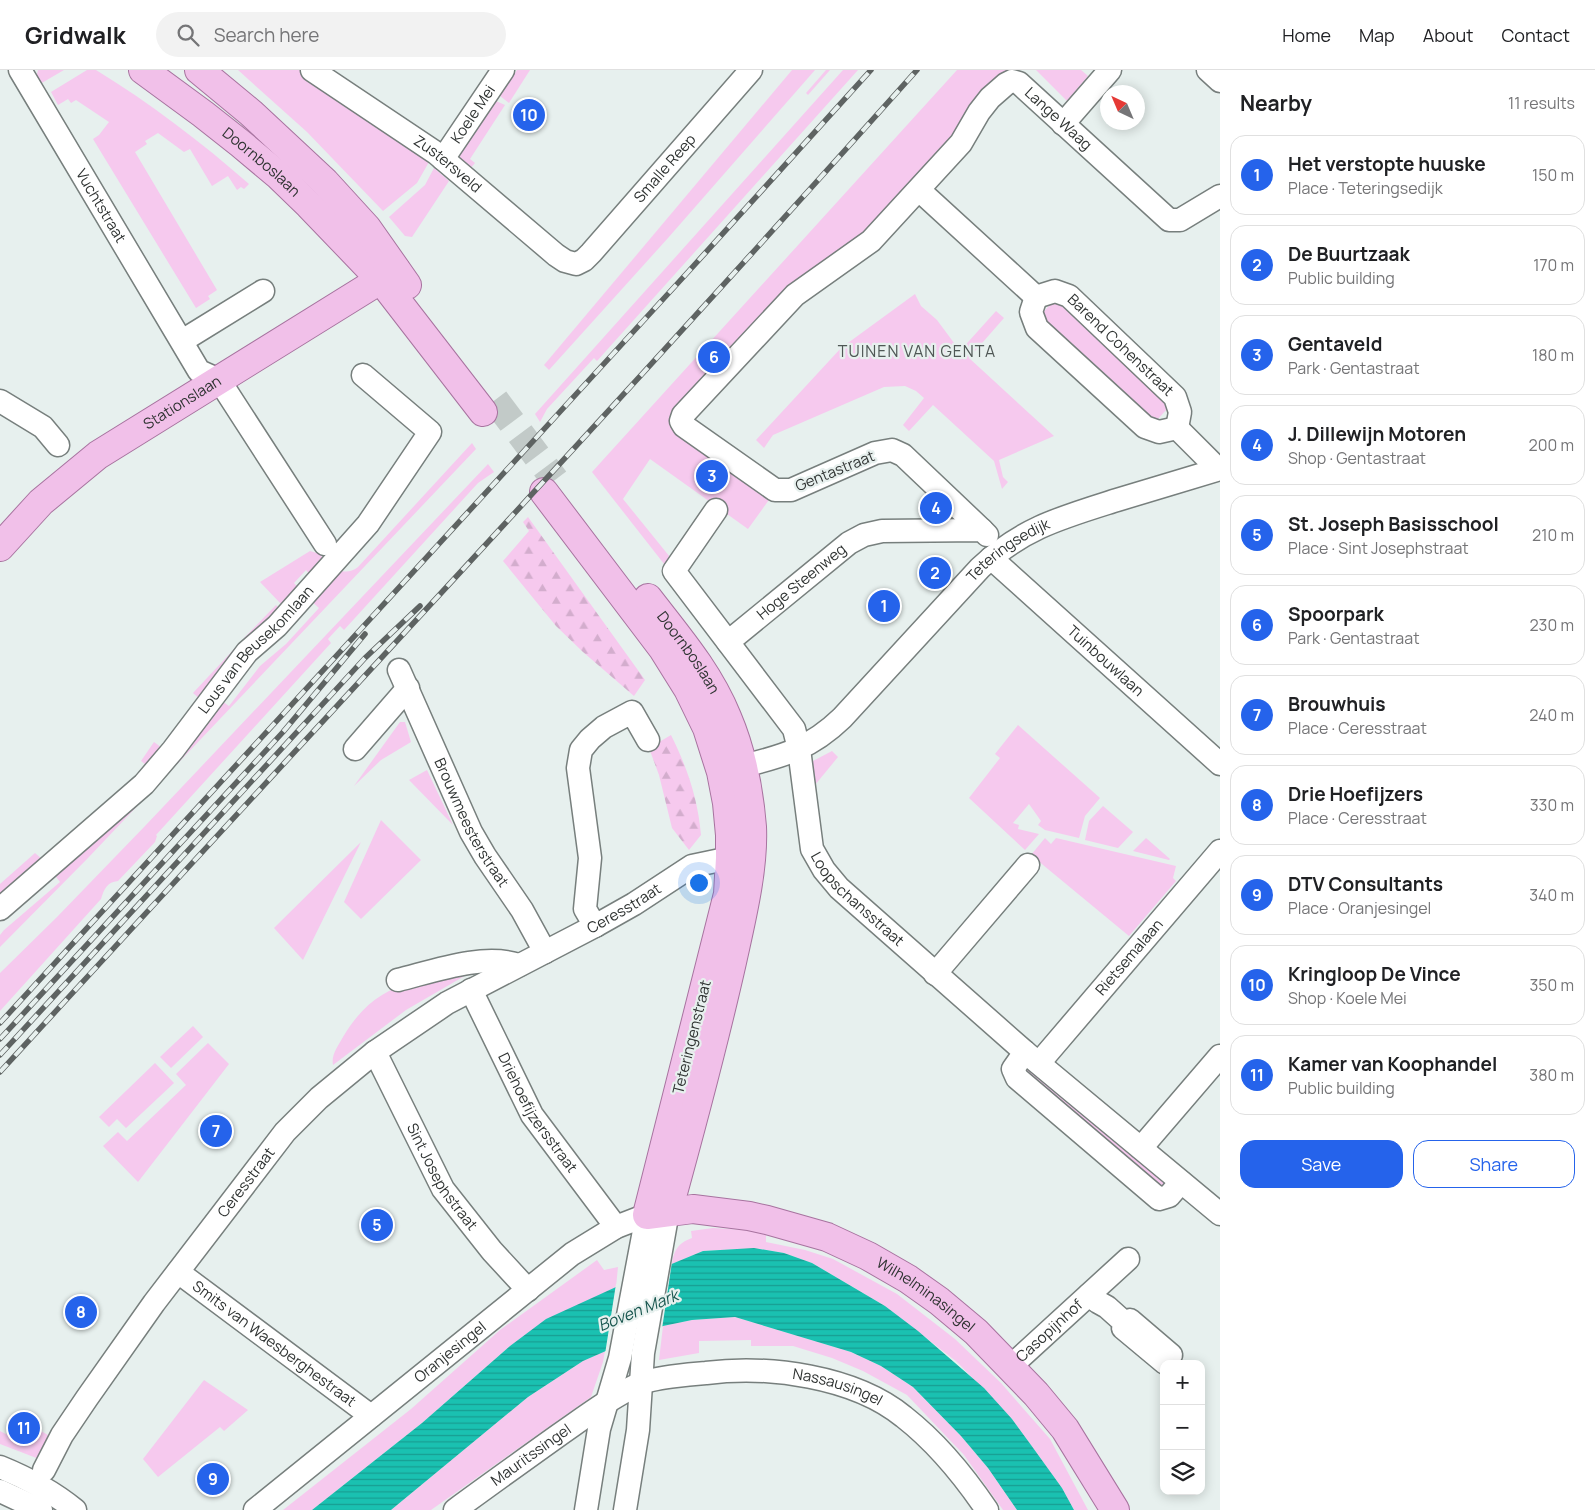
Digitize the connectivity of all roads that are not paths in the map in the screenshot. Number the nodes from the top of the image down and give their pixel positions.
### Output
1 (20, 70) edge
2 (143, 70) edge
3 (199, 70) edge
4 (312, 70) edge
5 (503, 70) edge
6 (751, 70) edge
7 (1110, 70) edge
8 (1208, 70) edge
9 (1220, 81) edge
10 (1063, 124) junction
11 (443, 159) junction
12 (919, 190) junction
13 (1220, 196) edge
14 (576, 264) joint
15 (382, 268) junction
16 (263, 291) dead end
17 (1036, 297) junction
18 (182, 342) junction
19 (209, 375) junction
20 (363, 375) dead end
21 (0, 401) edge
22 (489, 406) tunnel mouth
23 (1177, 428) junction
24 (58, 445) dead end
25 (1219, 469) edge
26 (716, 510) dead end
27 (982, 530) junction
28 (1, 540) edge
29 (325, 544) dead end
30 (996, 553) junction
31 (728, 642) junction
32 (648, 740) dead end
33 (355, 749) dead end
34 (799, 749) junction
35 (1220, 764) edge
36 (744, 766) junction
37 (1220, 851) edge
38 (740, 857) junction
39 (1028, 865) dead end
40 (0, 909) edge
41 (596, 926) junction
42 (545, 952) junction
43 (519, 965) junction
44 (935, 974) junction
45 (398, 980) dead end
46 (471, 990) junction
47 (375, 1052) junction
48 (1220, 1056) edge
49 (1032, 1058) junction
50 (1142, 1148) junction
51 (1181, 1182) junction
52 (657, 1213) junction
53 (1220, 1214) edge
54 (616, 1227) junction
55 (1128, 1259) dead end
56 (178, 1272) junction
57 (528, 1290) junction
58 (1089, 1295) junction
59 (1126, 1324) dead end
60 (1010, 1366) junction
61 (641, 1383) junction
62 (608, 1401) junction
63 (371, 1416) junction
64 (0, 1467) edge
65 (44, 1470) dead end
66 (0, 1491) edge
67 (41, 1510) edge
68 (75, 1510) edge
69 (254, 1510) edge
70 (455, 1510) edge
71 (586, 1510) edge
72 (625, 1510) edge
73 (987, 1510) edge
74 (1115, 1510) edge

1 - 18 street, Vuchtstraat
2 - 15 main road, Doornboslaan
3 - 15 main road, Doornboslaan
4 - 11 street, Zustersveld
5 - 11 street, Koele Mei
6 - 14 street, Smalle Reep
7 - 10 street
8 - 9 street
10 - 12 street, Lange Waag
10 - 13 street, Lange Waag
11 - 14 street, Zustersveld
12 - 17 street
12 - 27 street, Gentastraat
15 - 19 main road, Stationslaan
15 - 22 main road, Doornboslaan
16 - 18 street
17 - 23 street
17 - 23 street, Barend Cohenstraat
18 - 19 street, Vuchtstraat
19 - 28 main road, Stationslaan
19 - 29 street, Vuchtstraat
20 - 40 street, Lous van Beusekomlaan
21 - 24 street
23 - 25 street
25 - 30 street, Teteringsedijk
26 - 31 street
27 - 30 street
27 - 31 street, Hoge Steenweg
30 - 34 street, Teteringsedijk
30 - 35 street, Tuinbouwlaan
31 - 34 street
32 - 41 street
33 - 42 street, Brouwmeesterstraat
34 - 36 street, Teteringsedijk
34 - 44 street, Loopschansstraat
36 - 38 main road, Doornboslaan
36 - 38 main road, Doornboslaan
37 - 49 street, Rietsemalaan
38 - 41 street, Ceresstraat
38 - 52 main road, Teteringenstraat
39 - 44 street
41 - 42 street, Ceresstraat
42 - 43 street, Ceresstraat
43 - 45 street
43 - 46 street, Ceresstraat
44 - 49 street, Loopschansstraat
46 - 47 street, Ceresstraat
46 - 54 street, Driehoefijzersstraat
47 - 56 street, Ceresstraat
47 - 57 street, Sint Josephstraat
48 - 50 street
49 - 50 street, Loopschansstraat
49 - 51 street
50 - 51 street, Loopschansstraat
51 - 53 street, Loopschansstraat
52 - 54 street, Oranjesingel
52 - 60 main road, Wilhelminasingel
52 - 61 street
52 - 62 street
54 - 57 street, Oranjesingel
55 - 58 street, Casopijnhof
56 - 63 street, Smits van Waesberghestraat
56 - 65 street, Ceresstraat
57 - 63 street, Oranjesingel
58 - 59 street, Casopijnhof
58 - 60 street, Casopijnhof
60 - 74 main road, Wilhelminasingel
61 - 62 street, Nassausingel
61 - 72 street
61 - 73 street, Nassausingel
62 - 70 street, Mauritssingel
62 - 71 street
63 - 69 street, Oranjesingel
64 - 68 street
66 - 67 street

